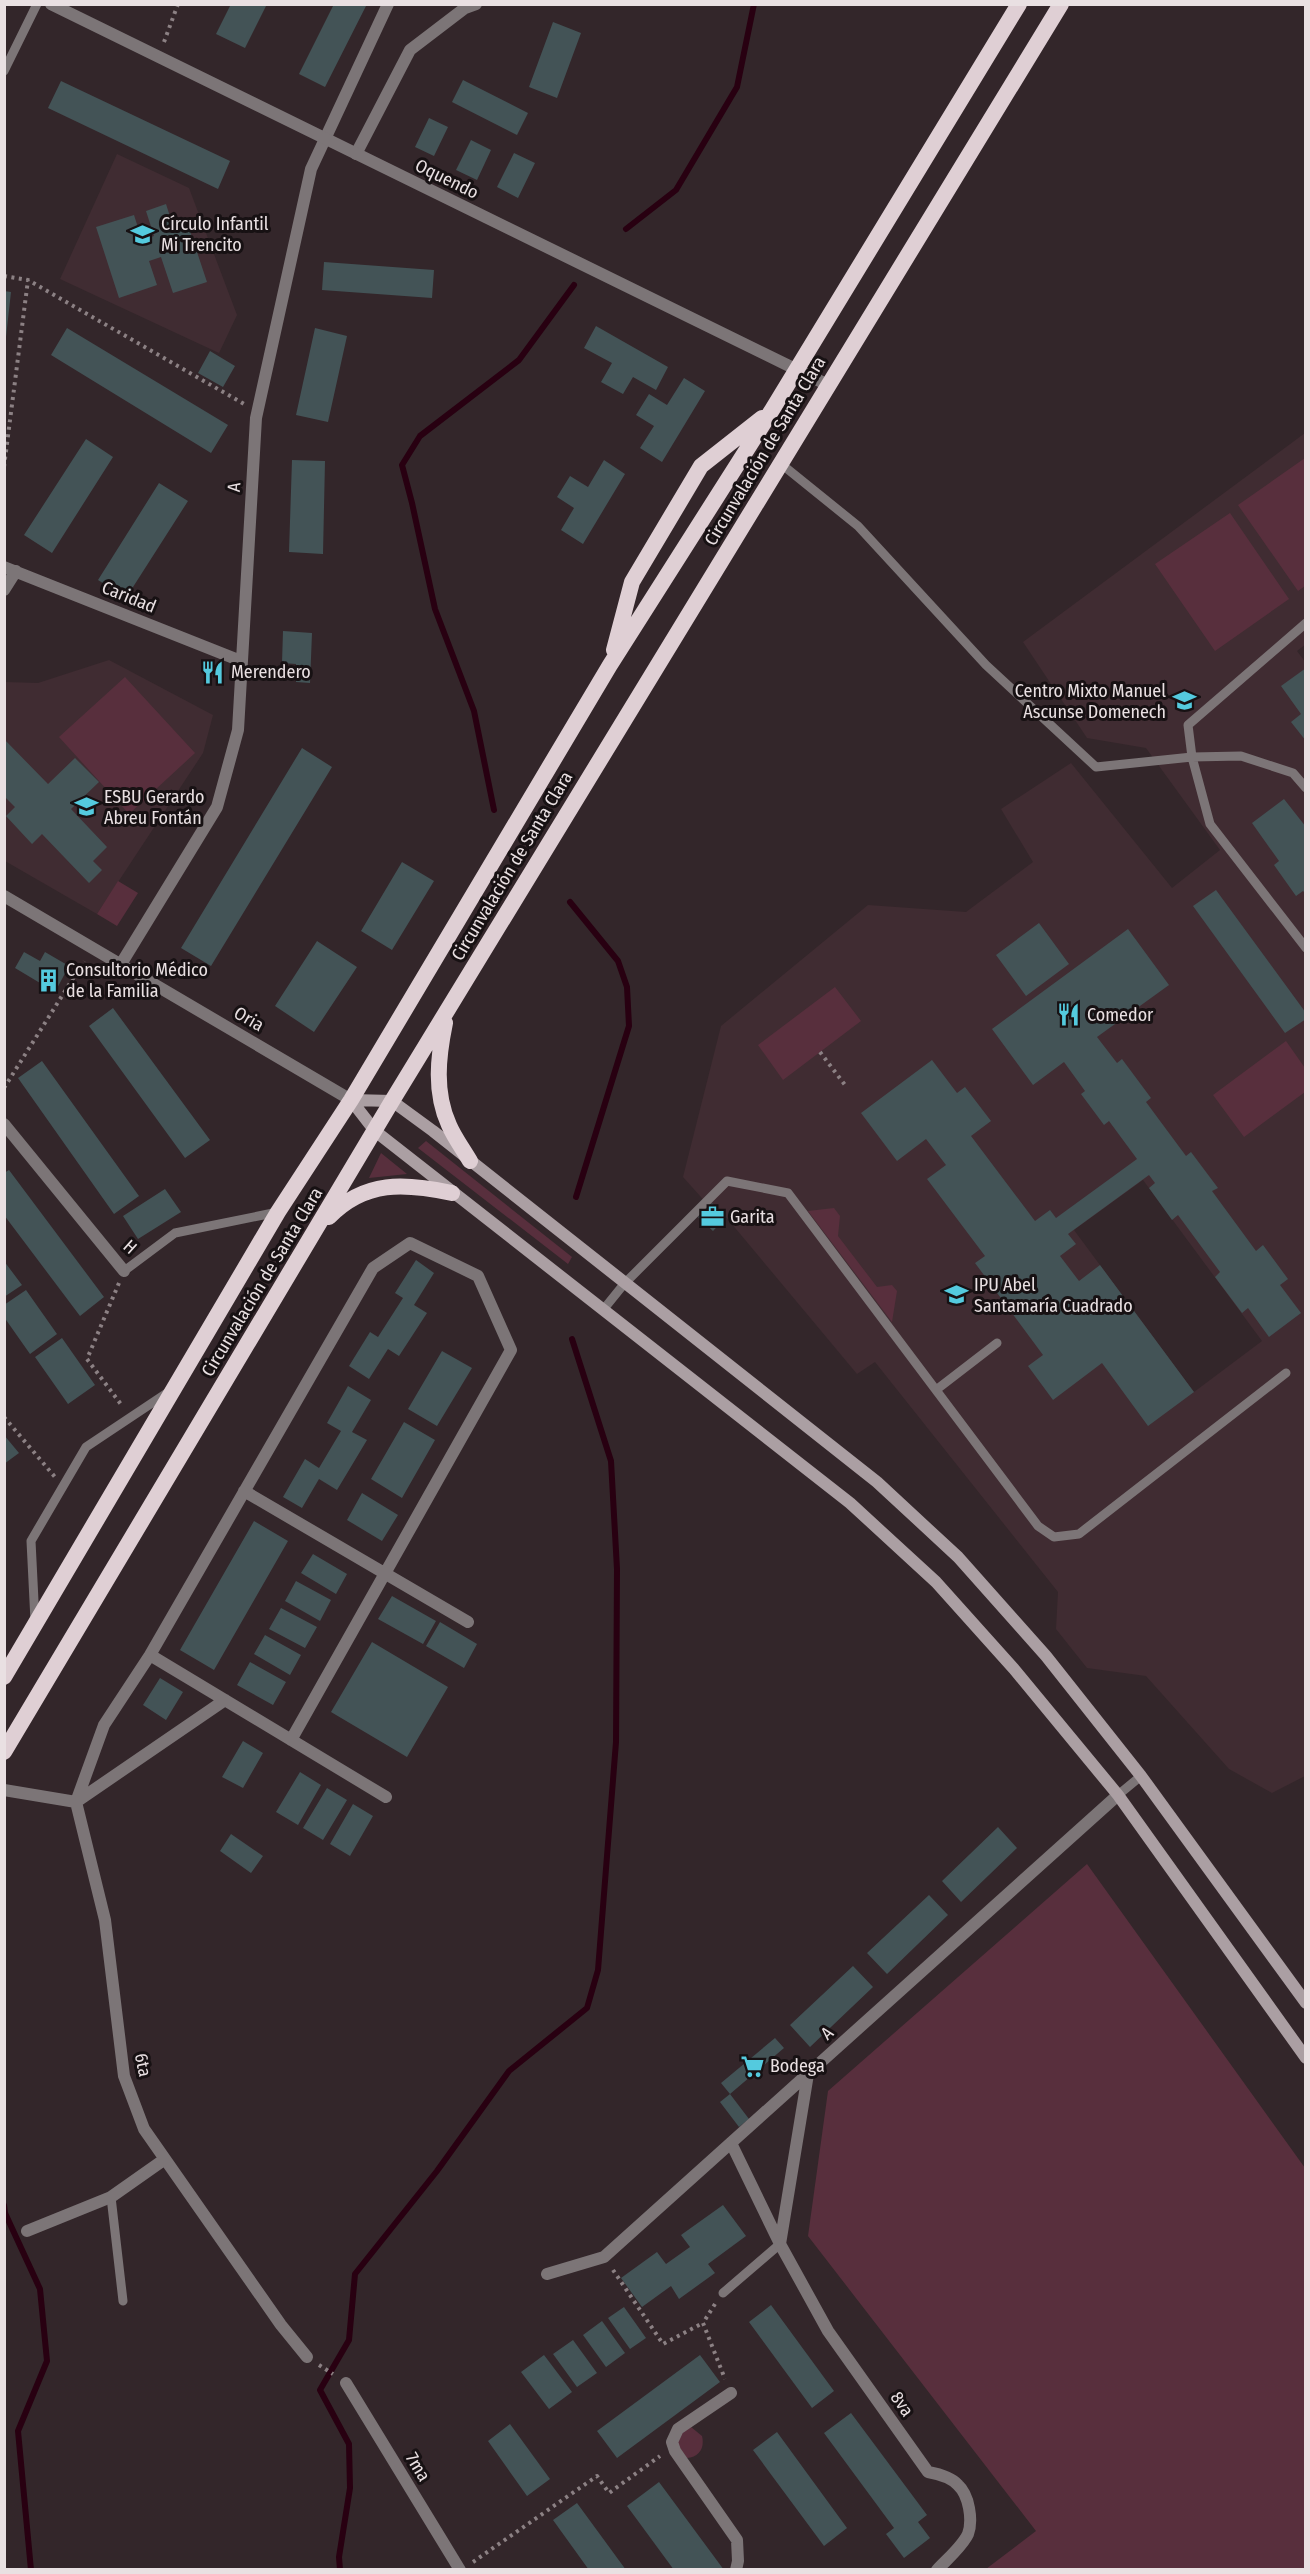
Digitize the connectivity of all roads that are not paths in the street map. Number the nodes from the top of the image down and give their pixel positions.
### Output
1 (37, 4) edge
2 (51, 4) edge
3 (388, 4) edge
4 (476, 4) edge
5 (1019, 4) edge
6 (1061, 4) edge
7 (4, 71) edge
8 (323, 138) junction
9 (356, 154) junction
10 (796, 369) junction
11 (828, 385) junction
12 (772, 410) junction
13 (780, 463) junction
14 (10, 569) edge
15 (4, 590) edge
16 (1305, 623) edge
17 (241, 661) junction
18 (610, 665) junction
19 (1192, 757) junction
20 (1305, 788) edge
21 (4, 896) edge
22 (1305, 948) edge
23 (121, 964) junction
24 (448, 1008) junction
25 (351, 1100) junction
26 (392, 1101) junction
27 (4, 1124) edge
28 (375, 1131) junction
29 (470, 1161) junction
30 (452, 1193) junction
31 (278, 1212) junction
32 (314, 1233) junction
33 (124, 1271) joint
34 (624, 1284) junction
35 (603, 1311) junction
36 (997, 1343) dead end
37 (1286, 1373) dead end
38 (171, 1390) junction
39 (936, 1390) junction
40 (244, 1491) junction
41 (385, 1573) junction
42 (468, 1622) dead end
43 (35, 1627) junction
44 (150, 1655) junction
45 (4, 1677) edge
46 (225, 1701) junction
47 (291, 1740) junction
48 (4, 1752) edge
49 (1141, 1776) junction
50 (4, 1790) edge
51 (1118, 1795) junction
52 (386, 1797) dead end
53 (76, 1802) junction
54 (1305, 2003) edge
55 (1305, 2058) edge
56 (808, 2074) junction
57 (731, 2143) junction
58 (165, 2159) junction
59 (111, 2197) junction
60 (27, 2231) dead end
61 (780, 2244) junction
62 (547, 2274) dead end
63 (723, 2293) road end
64 (123, 2301) dead end
65 (307, 2357) road end
66 (346, 2383) road end
67 (731, 2393) road end
68 (460, 2570) edge
69 (736, 2570) edge
70 (937, 2570) edge

1 - 7 lane
2 - 8 street, Oquendo
3 - 8 street, A
4 - 9 street
5 - 10 highway, Circunvalación de Santa Clara
6 - 11 highway, Circunvalación de Santa Clara
8 - 9 street, Oquendo
8 - 17 street, A
9 - 10 street, Oquendo
10 - 11 street, Oquendo
10 - 12 highway, Circunvalación de Santa Clara
11 - 13 highway, Circunvalación de Santa Clara
12 - 18 highway, Circunvalación de Santa Clara
12 - 18 highway
13 - 19 lane
13 - 24 highway, Circunvalación de Santa Clara
14 - 15 street
14 - 17 street, Caridad
16 - 19 lane
17 - 23 street, A
18 - 25 highway, Circunvalación de Santa Clara
19 - 20 lane
19 - 22 lane
21 - 23 street, Oria
23 - 25 street, Oria
24 - 26 highway, Circunvalación de Santa Clara
24 - 29 highway
25 - 26 main road
25 - 28 main road
25 - 31 highway, Circunvalación de Santa Clara
26 - 28 highway, Circunvalación de Santa Clara
26 - 29 main road
27 - 33 street, H
28 - 30 main road
28 - 32 highway, Circunvalación de Santa Clara
29 - 34 main road
30 - 32 highway
30 - 35 main road
31 - 33 lane, H
31 - 38 highway, Circunvalación de Santa Clara
32 - 48 highway, Circunvalación de Santa Clara
34 - 35 lane
34 - 39 lane
34 - 49 main road
35 - 51 main road
36 - 39 lane
37 - 39 lane
38 - 43 highway, Circunvalación de Santa Clara
38 - 43 lane
40 - 41 street
40 - 41 street
40 - 44 street
41 - 42 street
41 - 47 street
43 - 45 highway, Circunvalación de Santa Clara
44 - 46 street
44 - 53 street
46 - 47 street
46 - 53 street
47 - 52 street
49 - 51 lane
49 - 54 main road
50 - 53 street
51 - 55 main road
51 - 56 street, A
53 - 58 street, 6ta
56 - 57 street, A
56 - 61 street
57 - 61 street, 8va
57 - 62 street, A
58 - 59 street
58 - 65 street, 6ta
59 - 60 street
59 - 64 lane
61 - 63 lane
61 - 70 street, 8va
66 - 68 street, 7ma
67 - 69 street

